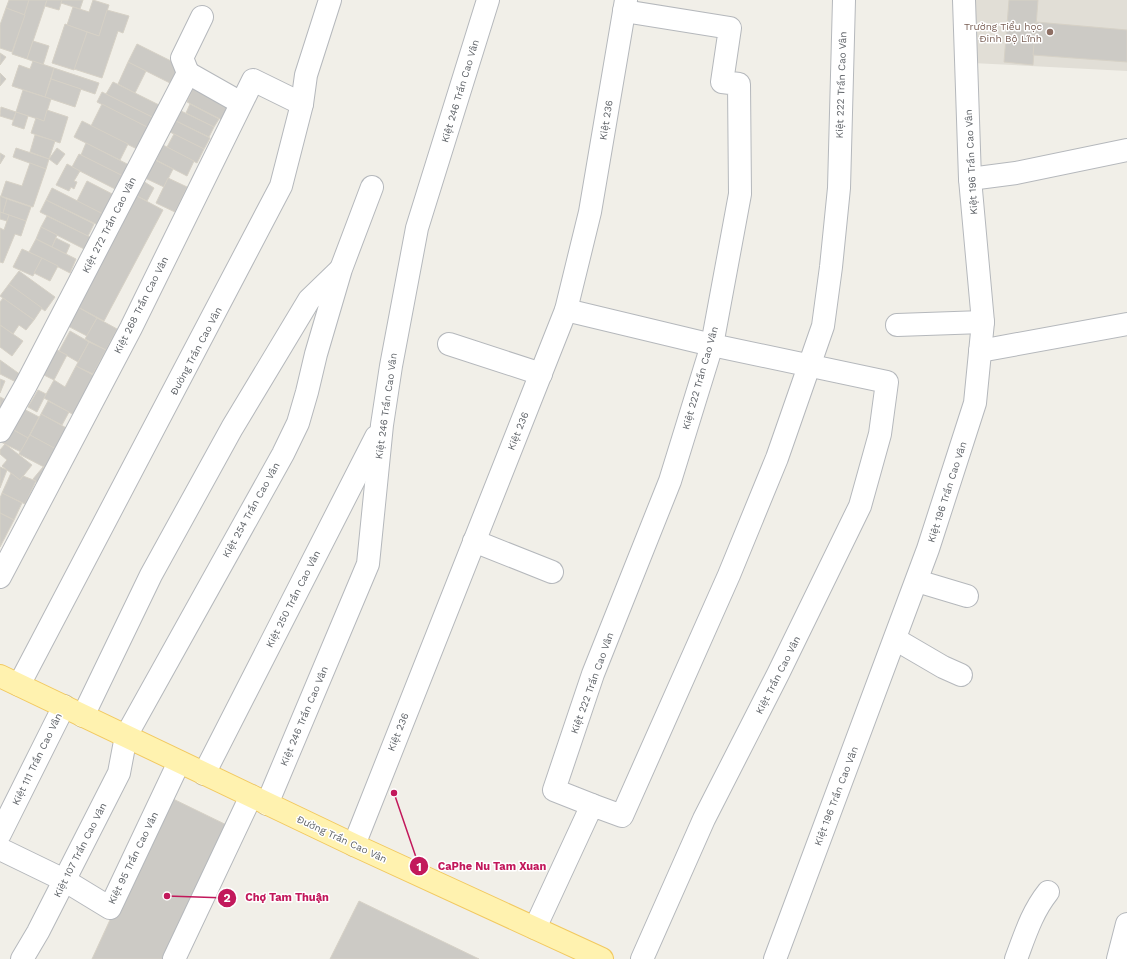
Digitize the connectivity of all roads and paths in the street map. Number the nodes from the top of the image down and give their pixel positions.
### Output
1 (330, 0) edge
2 (488, 0) edge
3 (844, 0) edge
4 (964, 0) edge
5 (625, 6) edge
6 (202, 17) dead end
7 (188, 73) junction
8 (241, 103) junction
9 (302, 104) junction
10 (1127, 150) edge
11 (970, 179) junction
12 (372, 187) dead end
13 (341, 269) junction
14 (566, 310) junction
15 (984, 322) junction
16 (1127, 324) edge
17 (898, 325) dead end
18 (449, 344) dead end
19 (712, 345) junction
20 (980, 351) junction
21 (810, 367) junction
22 (540, 374) junction
23 (382, 425) junction
24 (0, 431) edge
25 (474, 541) junction
26 (552, 572) dead end
27 (0, 577) edge
28 (917, 581) junction
29 (967, 596) dead end
30 (895, 639) junction
31 (961, 675) dead end
32 (6, 681) edge
33 (64, 706) junction
34 (83, 716) junction
35 (126, 736) junction
36 (179, 762) junction
37 (204, 774) junction
38 (259, 800) junction
39 (592, 805) junction
40 (0, 834) edge
41 (354, 845) junction
42 (0, 849) edge
43 (64, 880) junction
44 (1048, 892) dead end
45 (1127, 924) edge
46 (535, 928) junction
47 (22, 959) edge
48 (174, 959) edge
49 (602, 959) edge
50 (642, 959) edge
51 (774, 959) edge
52 (1016, 959) edge
53 (1118, 959) edge

1 - 9 street, Đường Trần Cao Vân
2 - 23 street, Kiệt 246 Trần Cao Vân
3 - 21 street, Kiệt 222 Trần Cao Vân
4 - 11 street, Kiệt 196 Trần Cao Vân
5 - 14 street, Kiệt 236
5 - 19 street, Kiệt 222 Trần Cao Vân
6 - 7 street
7 - 8 street
7 - 24 street, Kiệt 272 Trần Cao Vân
8 - 9 street, Kiệt 268 Trần Cao Vân
8 - 27 street, Kiệt 268 Trần Cao Vân
9 - 32 street, Đường Trần Cao Vân
10 - 11 street
11 - 15 street, Kiệt 196 Trần Cao Vân
12 - 13 street, Kiệt 254 Trần Cao Vân
13 - 34 street
13 - 35 street, Kiệt 254 Trần Cao Vân
14 - 19 street
14 - 22 street, Kiệt 236
15 - 17 street
15 - 20 street, Kiệt 196 Trần Cao Vân
16 - 20 street
18 - 22 street
19 - 21 street
19 - 39 street, Kiệt 222 Trần Cao Vân
20 - 28 street, Kiệt 196 Trần Cao Vân
21 - 39 street, Kiệt 222 Trần Cao Vân
21 - 50 street, Kiệt Trần Cao Vân
22 - 25 street, Kiệt 236
23 - 37 street, Kiệt 250 Trần Cao Vân
23 - 38 street, Kiệt 246 Trần Cao Vân
25 - 26 street
25 - 41 street, Kiệt 236
28 - 29 street
28 - 30 street, Kiệt 196 Trần Cao Vân
30 - 31 street
30 - 51 street, Kiệt 196 Trần Cao Vân
32 - 33 main road, Đường Trần Cao Vân
33 - 34 main road, Đường Trần Cao Vân
33 - 40 street, Kiệt 111 Trần Cao Vân
34 - 35 main road, Đường Trần Cao Vân
35 - 36 main road, Đường Trần Cao Vân
35 - 43 street, Kiệt 107 Trần Cao Vân
36 - 37 main road, Đường Trần Cao Vân
36 - 43 street, Kiệt 95 Trần Cao Vân
37 - 38 main road, Đường Trần Cao Vân
38 - 41 main road, Đường Trần Cao Vân
38 - 48 street, Kiệt 246 Trần Cao Vân
39 - 46 street
41 - 46 main road, Đường Trần Cao Vân
42 - 43 street, Kiệt 95 Trần Cao Vân
43 - 47 street, Kiệt 107 Trần Cao Vân
44 - 52 street
45 - 53 street
46 - 49 main road, Đường Trần Cao Vân

